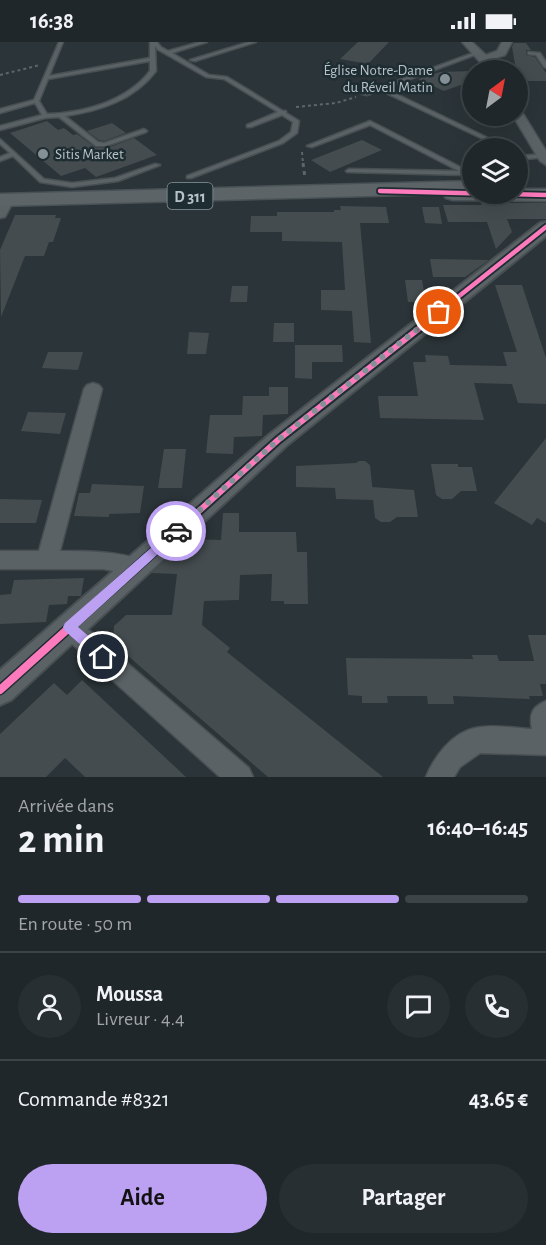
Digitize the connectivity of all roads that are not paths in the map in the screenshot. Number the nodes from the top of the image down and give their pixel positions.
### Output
1 (61, 42) edge
2 (153, 42) edge
3 (205, 42) edge
4 (254, 42) edge
5 (467, 42) edge
6 (507, 42) edge
7 (168, 53) junction
8 (530, 53) dead end
9 (481, 56) junction
10 (153, 59) junction
11 (193, 60) dead end
12 (484, 60) edge
13 (546, 66) edge
14 (46, 78) junction
15 (388, 92) dead end
16 (365, 94) road end
17 (36, 101) junction
18 (0, 111) edge
19 (284, 112) junction
20 (45, 116) junction
21 (62, 117) junction
22 (249, 126) dead end
23 (525, 126) edge
24 (0, 128) edge
25 (144, 131) dead end
26 (485, 138) edge
27 (0, 141) edge
28 (310, 146) dead end
29 (14, 154) junction
30 (528, 157) edge
31 (544, 158) edge
32 (0, 159) edge
33 (157, 165) dead end
34 (349, 171) dead end
35 (462, 173) edge
36 (189, 177) dead end
37 (462, 177) edge
38 (462, 179) edge
39 (380, 191) junction
40 (462, 191) edge
41 (528, 191) edge
42 (546, 191) edge
43 (2, 204) edge
44 (546, 227) edge
45 (93, 389) dead end
46 (0, 560) edge
47 (47, 560) junction
48 (135, 567) junction
49 (69, 627) junction
50 (0, 690) edge
51 (546, 713) edge
52 (546, 735) edge
53 (546, 742) edge
54 (240, 777) edge
55 (439, 777) edge

1 - 14 lane
2 - 7 lane
2 - 10 lane
3 - 7 lane
4 - 11 lane
5 - 9 street
6 - 9 street
7 - 19 lane
8 - 13 lane
9 - 12 street
9 - 16 lane
10 - 14 lane
10 - 21 lane
14 - 17 lane
15 - 26 lane
17 - 18 lane
17 - 20 lane
19 - 22 lane
19 - 36 lane
20 - 21 lane
20 - 24 lane
21 - 25 lane
23 - 31 street
27 - 29 lane
28 - 35 lane
29 - 32 lane
29 - 33 lane
30 - 31 lane
34 - 37 lane
38 - 39 main road, D 311
39 - 40 main road, D 311
39 - 43 main road, D 311
41 - 42 main road, D 311
44 - 48 street
45 - 47 street
46 - 47 street
47 - 48 street
48 - 49 street
49 - 50 street
49 - 54 street
51 - 52 street
53 - 55 street

